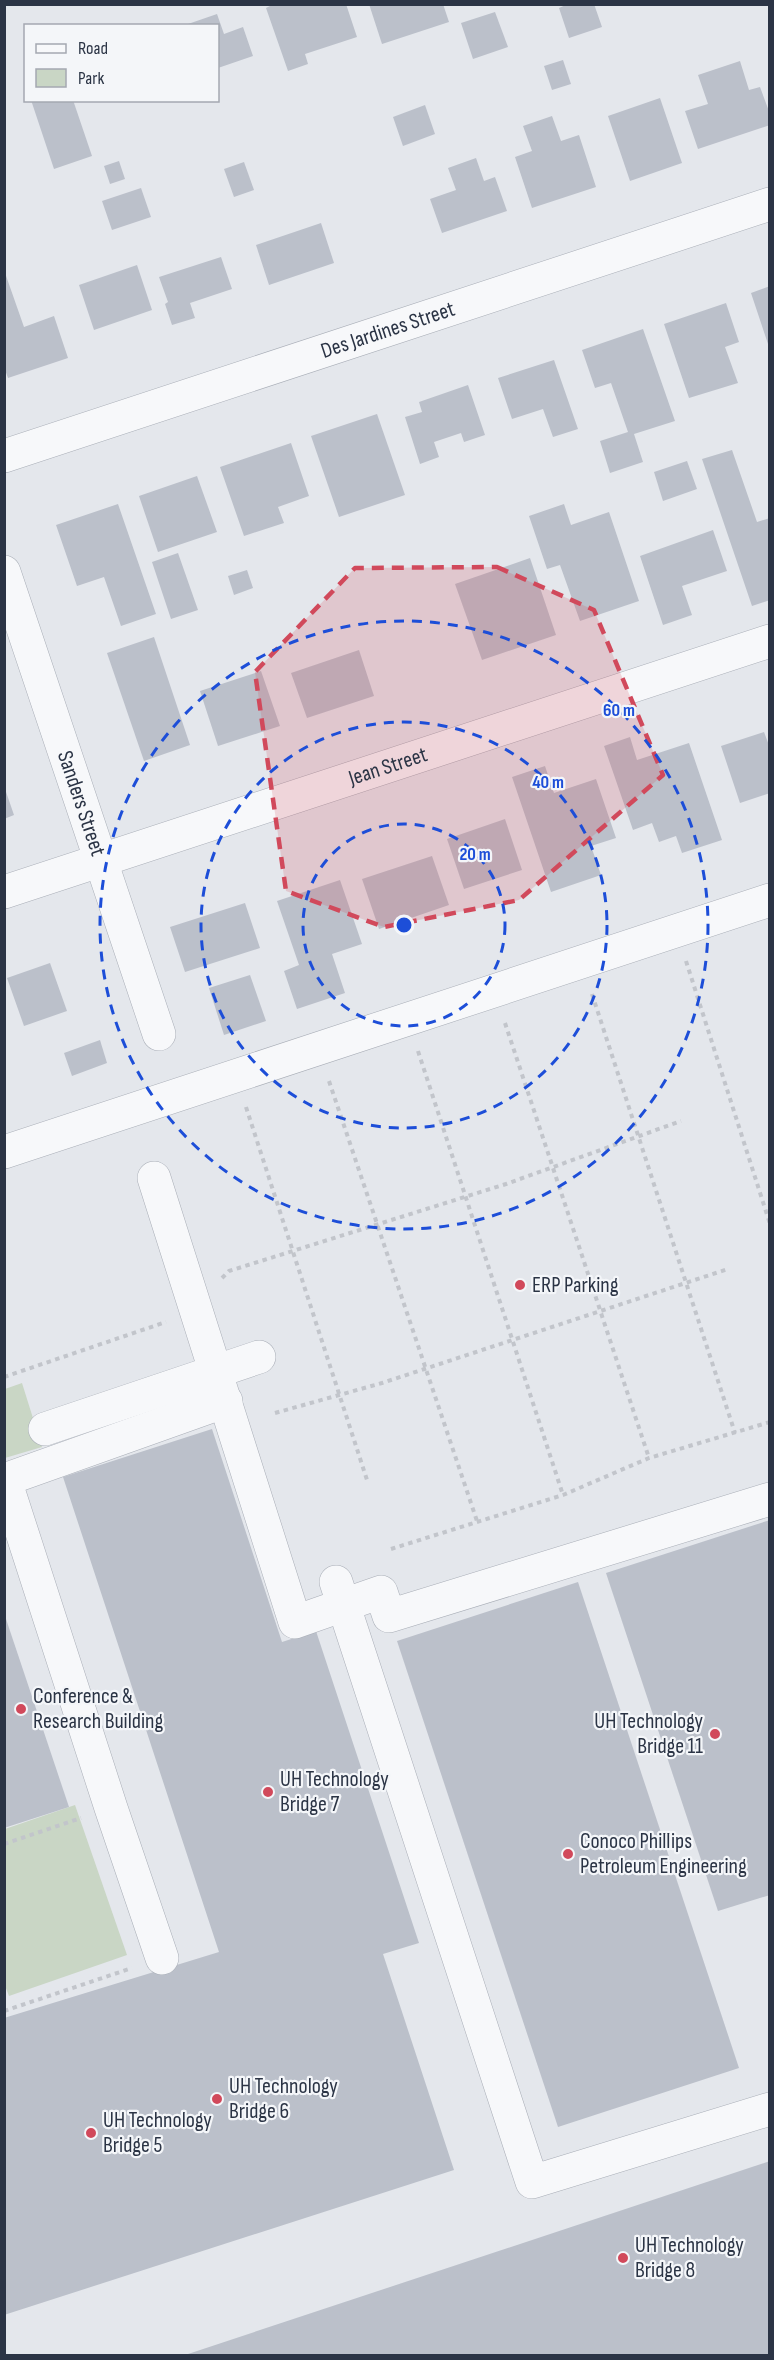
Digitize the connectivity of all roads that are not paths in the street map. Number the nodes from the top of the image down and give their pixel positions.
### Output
1 (770, 204) edge
2 (4, 456) edge
3 (4, 572) edge
4 (770, 641) edge
5 (101, 861) junction
6 (4, 892) edge
7 (770, 900) edge
8 (159, 1034) dead end
9 (4, 1152) edge
10 (154, 1178) dead end
11 (258, 1357) dead end
12 (215, 1371) junction
13 (226, 1401) junction
14 (45, 1429) dead end
15 (5, 1480) edge
16 (770, 1498) edge
17 (339, 1594) junction
18 (162, 1958) road end
19 (770, 2109) edge

1 - 2 street, Des Jardines Street
3 - 5 street, Sanders Street
4 - 5 street, Jean Street
5 - 6 street, Jean Street
5 - 8 street, Sanders Street
7 - 9 street
10 - 12 street
11 - 12 street
12 - 13 street
12 - 14 street
13 - 15 street
13 - 17 street
15 - 18 street
16 - 17 street
17 - 19 street

